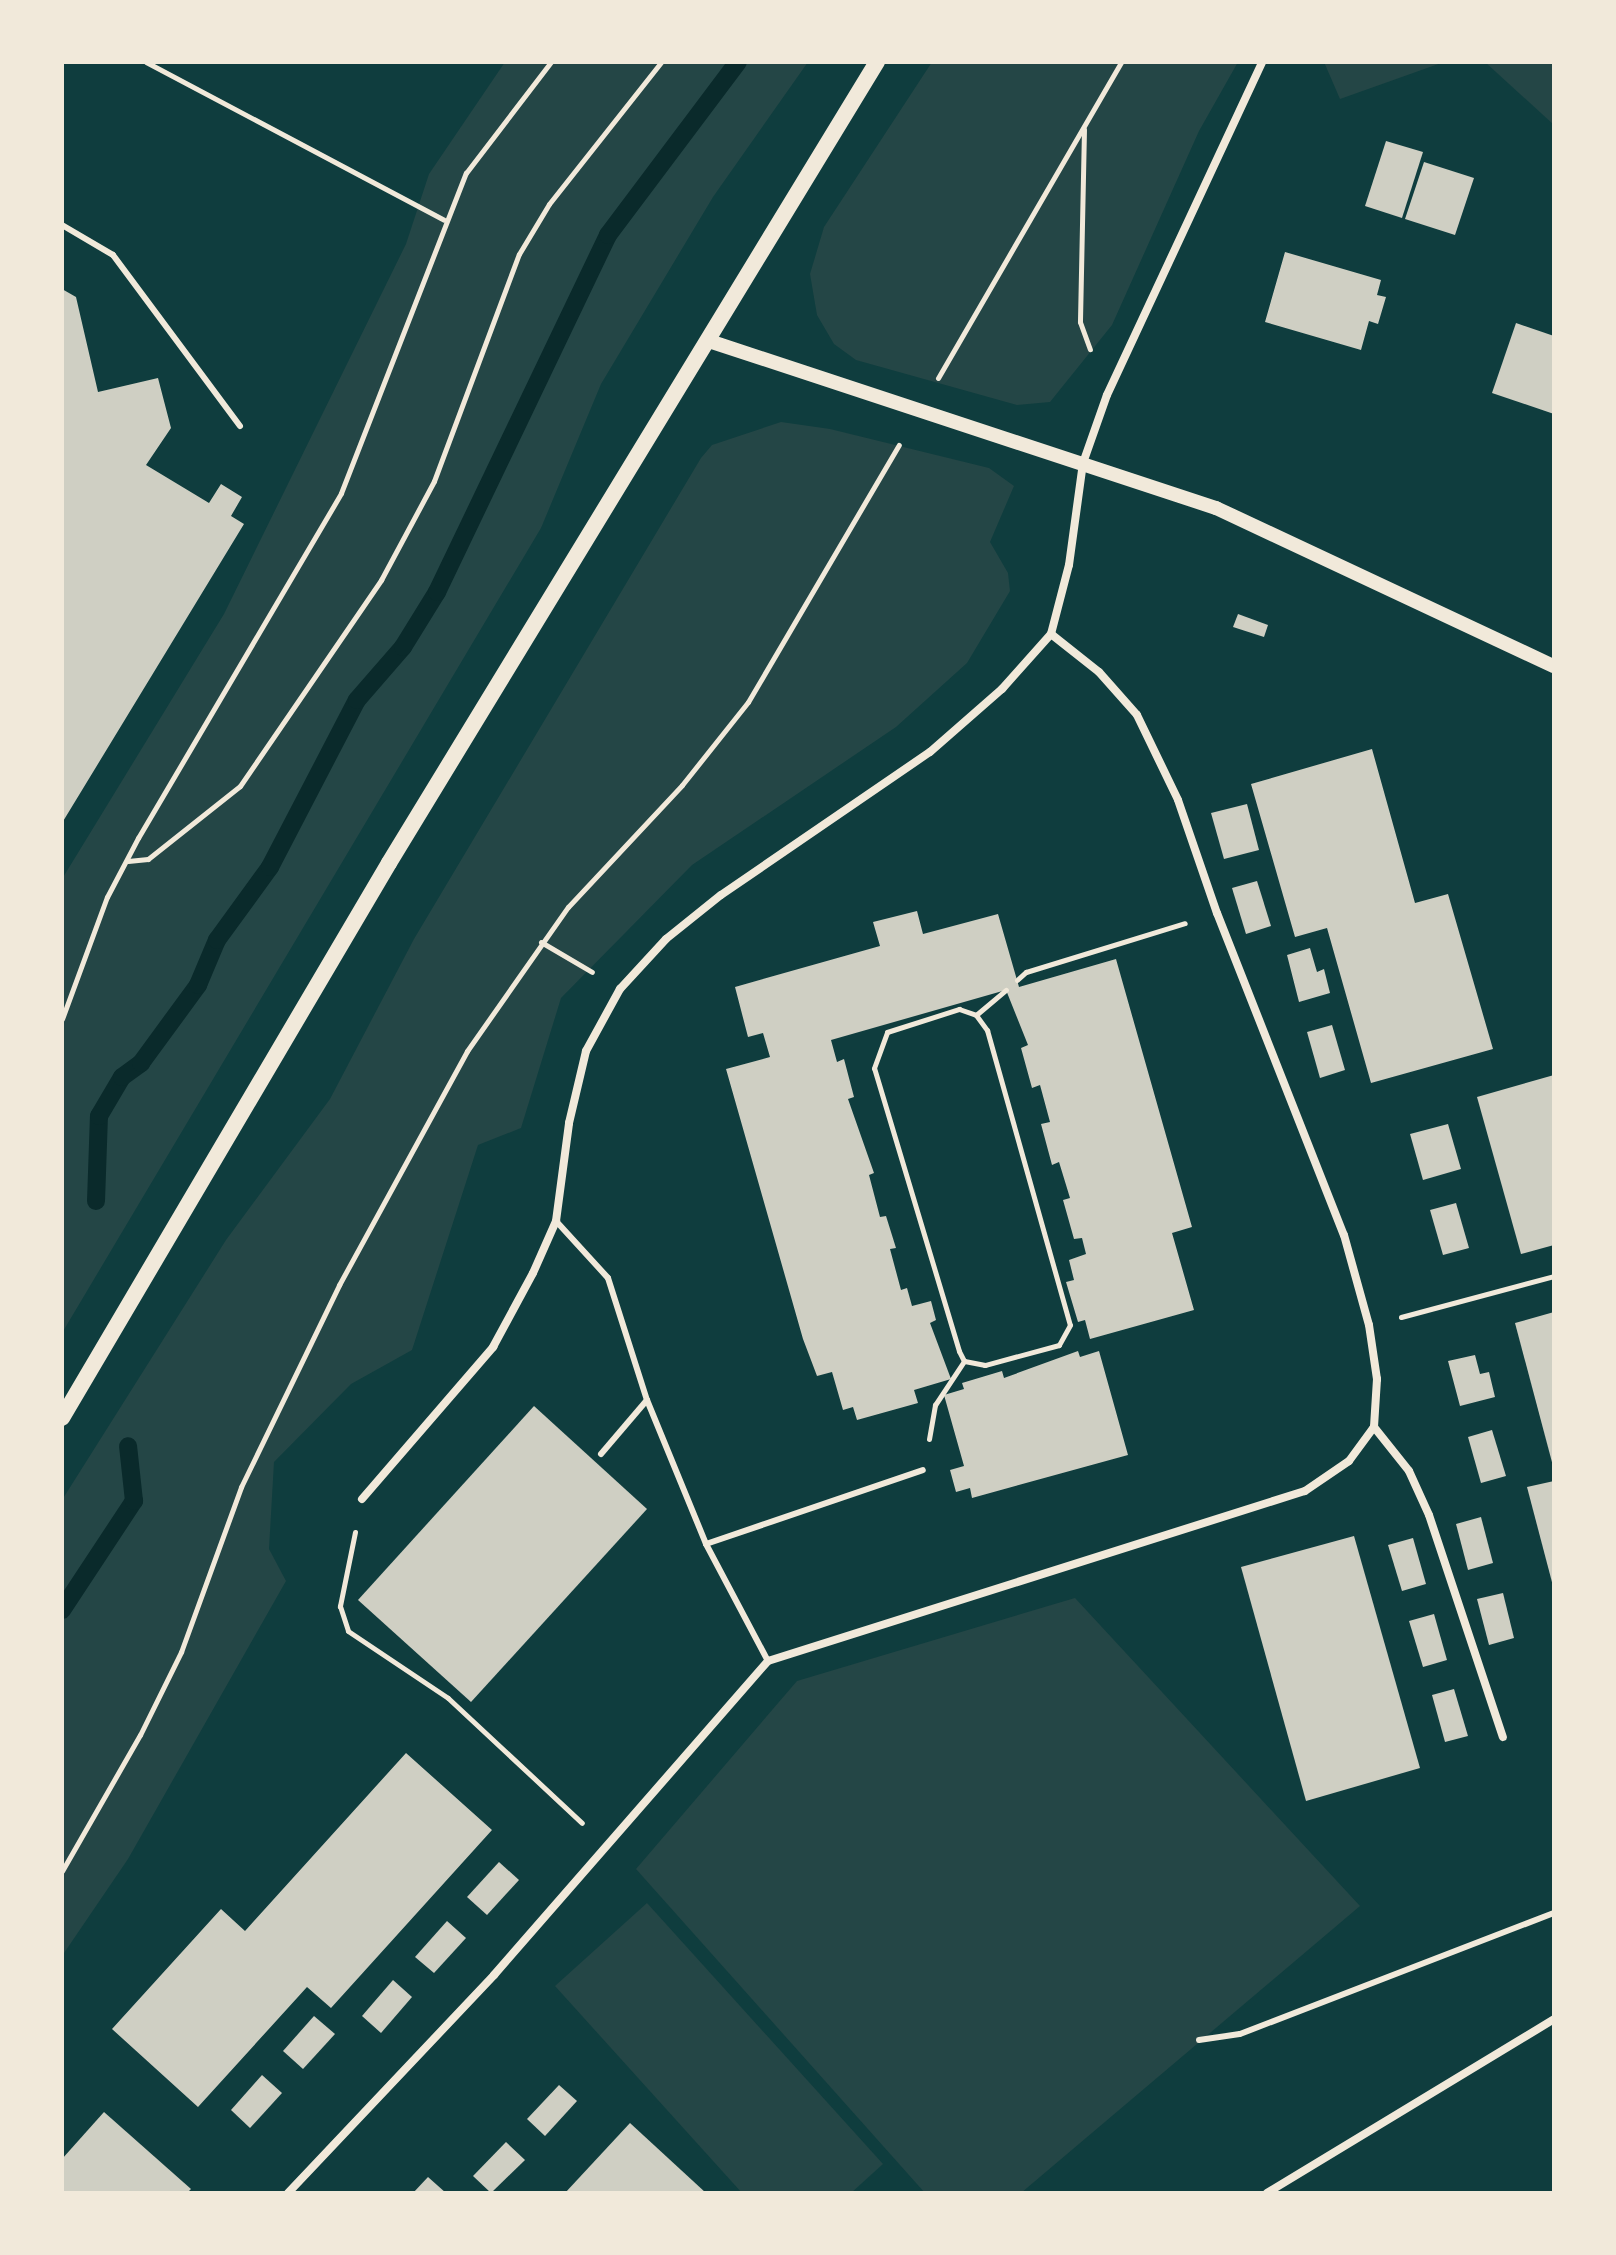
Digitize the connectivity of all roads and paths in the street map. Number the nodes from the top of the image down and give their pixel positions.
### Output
1 (146, 62) edge
2 (551, 62) edge
3 (661, 62) edge
4 (877, 62) edge
5 (1121, 62) edge
6 (1262, 62) edge
7 (1084, 126) junction
8 (444, 220) junction
9 (62, 225) edge
10 (709, 341) junction
11 (931, 390) dead end
12 (1107, 395) junction
13 (240, 426) dead end
14 (901, 443) dead end
15 (1083, 463) junction
16 (1051, 634) junction
17 (1554, 666) edge
18 (127, 861) junction
19 (1217, 913) junction
20 (541, 942) junction
21 (1017, 980) dead end
22 (620, 989) junction
23 (1006, 990) dead end
24 (976, 1015) junction
25 (62, 1019) edge
26 (556, 1221) junction
27 (1554, 1276) edge
28 (1369, 1325) junction
29 (964, 1361) junction
30 (647, 1400) junction
31 (62, 1418) edge
32 (1374, 1427) junction
33 (601, 1454) dead end
34 (923, 1470) joint
35 (362, 1499) joint
36 (706, 1544) junction
37 (768, 1661) junction
38 (1503, 1737) dead end
39 (606, 1845) junction
40 (62, 1871) edge
41 (1554, 1913) edge
42 (1554, 2019) edge
43 (1199, 2040) dead end
44 (288, 2193) edge
45 (1267, 2193) edge

1 - 8 path
2 - 8 path
3 - 18 path
4 - 10 main road
5 - 7 path
6 - 12 street
7 - 11 path
7 - 12 path
8 - 18 path
9 - 13 lane
10 - 15 street
10 - 31 main road
12 - 15 street
14 - 20 path
15 - 16 street
15 - 17 street
16 - 19 street
16 - 22 street
18 - 25 path
19 - 21 path
19 - 28 street
20 - 22 path
20 - 40 path
22 - 26 street
23 - 24 path
24 - 29 path
24 - 29 path
26 - 30 lane
26 - 35 street
27 - 28 path
28 - 32 street
29 - 34 path
30 - 33 lane
30 - 36 lane
32 - 37 street
32 - 38 street
34 - 36 lane
35 - 39 path
36 - 37 lane
37 - 39 street
39 - 44 street
41 - 43 lane
42 - 45 street

